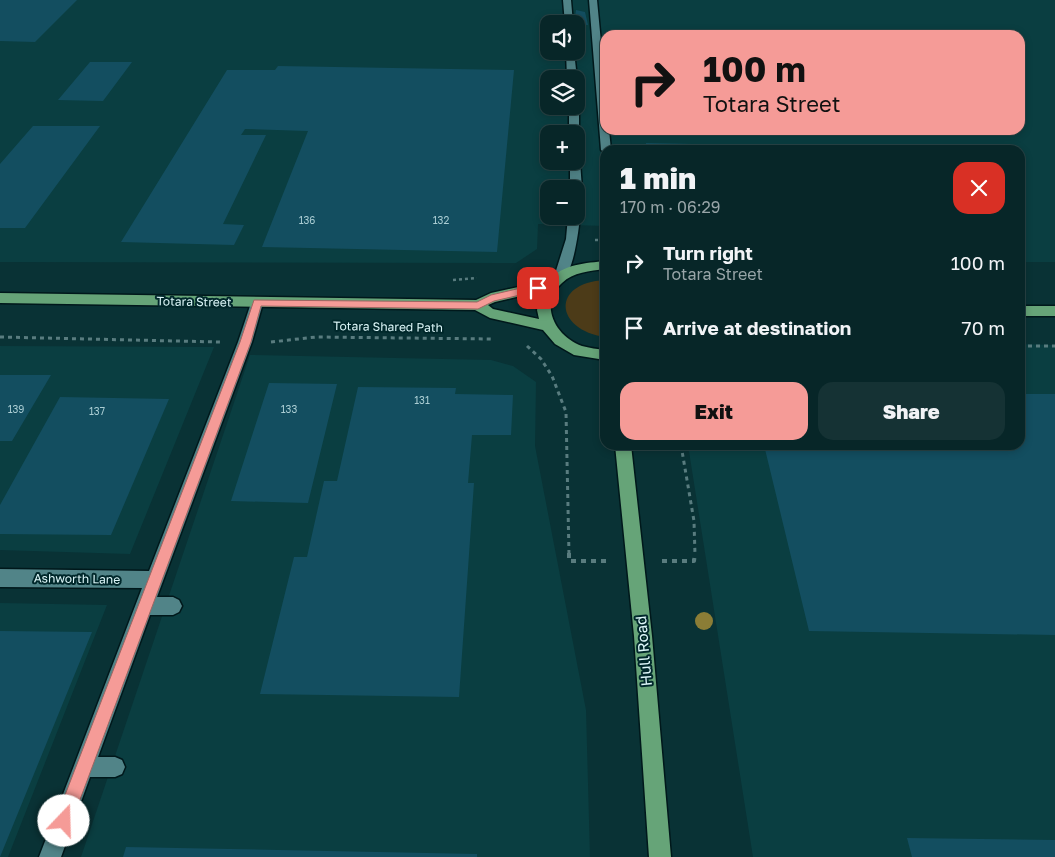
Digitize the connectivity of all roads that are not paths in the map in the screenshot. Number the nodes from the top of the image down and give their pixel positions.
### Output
1 (567, 0) edge
2 (593, 0) edge
3 (568, 15) edge
4 (600, 81) edge
5 (573, 225) edge
6 (600, 266) edge
7 (556, 281) junction
8 (0, 298) edge
9 (257, 303) junction
10 (478, 305) junction
11 (1025, 310) edge
12 (1055, 311) edge
13 (548, 326) junction
14 (600, 354) edge
15 (624, 450) edge
16 (0, 578) edge
17 (154, 580) junction
18 (144, 606) junction
19 (173, 606) dead end
20 (84, 767) junction
21 (115, 767) dead end
22 (50, 857) edge
23 (660, 857) edge

1 - 3 street
2 - 4 street
5 - 7 street
6 - 7 main road, Totara Street
7 - 10 main road, Totara Street
7 - 13 main road
8 - 9 main road, Totara Street
9 - 10 main road, Totara Street
9 - 17 street
10 - 13 main road, Totara Street
11 - 12 main road
13 - 14 main road
15 - 23 main road, Hull Road
16 - 17 street, Ashworth Lane
17 - 18 street
18 - 19 street
18 - 20 street
20 - 21 street
20 - 22 street

